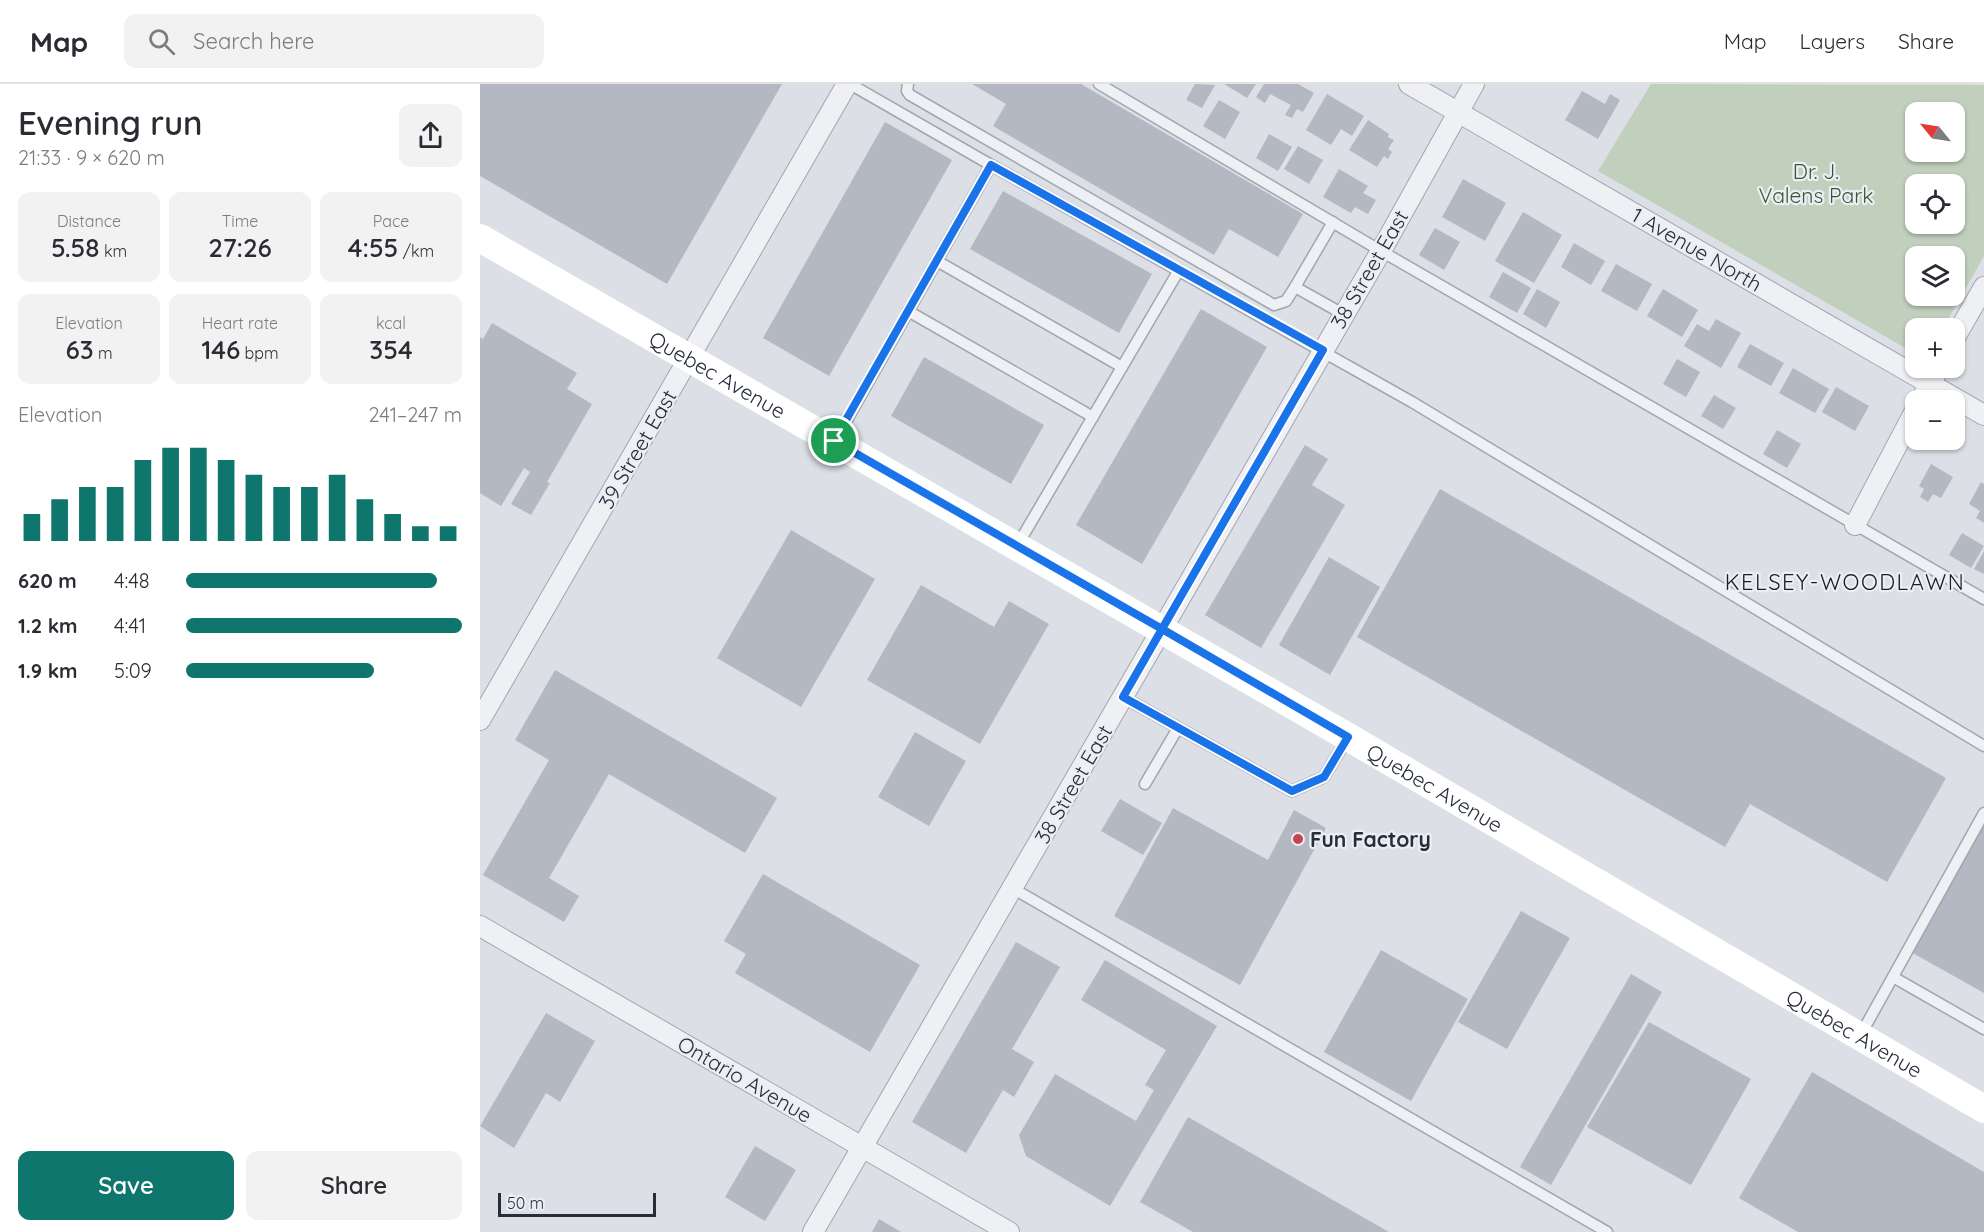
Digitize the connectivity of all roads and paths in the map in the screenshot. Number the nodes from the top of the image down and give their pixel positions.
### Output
1 (849, 84) edge
2 (908, 84) edge
3 (1099, 84) edge
4 (1409, 84) edge
5 (1474, 84) edge
6 (1458, 112) junction
7 (991, 165) junction
8 (1333, 222) junction
9 (480, 238) edge
10 (1381, 251) junction
11 (937, 261) junction
12 (1179, 270) junction
13 (1294, 287) junction
14 (1984, 287) edge
15 (908, 311) junction
16 (1343, 314) junction
17 (1965, 320) edge
18 (1323, 350) junction
19 (689, 358) junction
20 (1122, 367) junction
21 (1929, 384) edge
22 (1984, 415) edge
23 (1093, 417) junction
24 (1905, 430) edge
25 (834, 441) junction
26 (1855, 525) junction
27 (1017, 546) junction
28 (1984, 598) edge
29 (1162, 629) junction
30 (1123, 697) junction
31 (480, 720) edge
32 (1178, 728) junction
33 (1348, 737) junction
34 (1984, 746) edge
35 (1145, 784) dead end
36 (1984, 813) edge
37 (1012, 888) junction
38 (480, 926) edge
39 (1893, 977) junction
40 (1984, 1029) edge
41 (1860, 1036) junction
42 (1984, 1109) edge
43 (862, 1147) junction
44 (813, 1232) edge
45 (1009, 1232) edge
46 (1607, 1232) edge

1 - 7 lane
1 - 19 street, 39 Street East
2 - 13 lane
3 - 8 lane
4 - 6 street, 1 Avenue North
5 - 6 street, 38 Street East
6 - 10 street, 38 Street East
6 - 21 street, 1 Avenue North
7 - 11 lane
7 - 12 lane
8 - 10 lane
8 - 13 lane
9 - 19 street, Quebec Avenue
10 - 16 street, 38 Street East
10 - 26 lane
11 - 15 lane
11 - 20 lane
12 - 18 lane
12 - 20 lane
13 - 16 lane
14 - 17 street
15 - 23 lane
15 - 25 lane
16 - 18 street, 38 Street East
18 - 29 street, 38 Street East
18 - 34 lane
19 - 25 street, Quebec Avenue
19 - 31 street, 39 Street East
20 - 23 lane
21 - 22 street, 1 Avenue North
23 - 27 lane
24 - 26 street
25 - 27 street, Quebec Avenue
26 - 28 lane
27 - 29 street, Quebec Avenue
29 - 30 street, 38 Street East
29 - 33 street, Quebec Avenue
30 - 32 lane
30 - 37 street, 38 Street East
32 - 33 lane
32 - 35 lane
33 - 41 street, Quebec Avenue
36 - 39 lane
37 - 43 street, 38 Street East
37 - 46 lane
38 - 43 street, Ontario Avenue
39 - 40 lane
39 - 41 lane
41 - 42 street, Quebec Avenue
43 - 44 street, 38 Street East
43 - 45 street, Ontario Avenue

